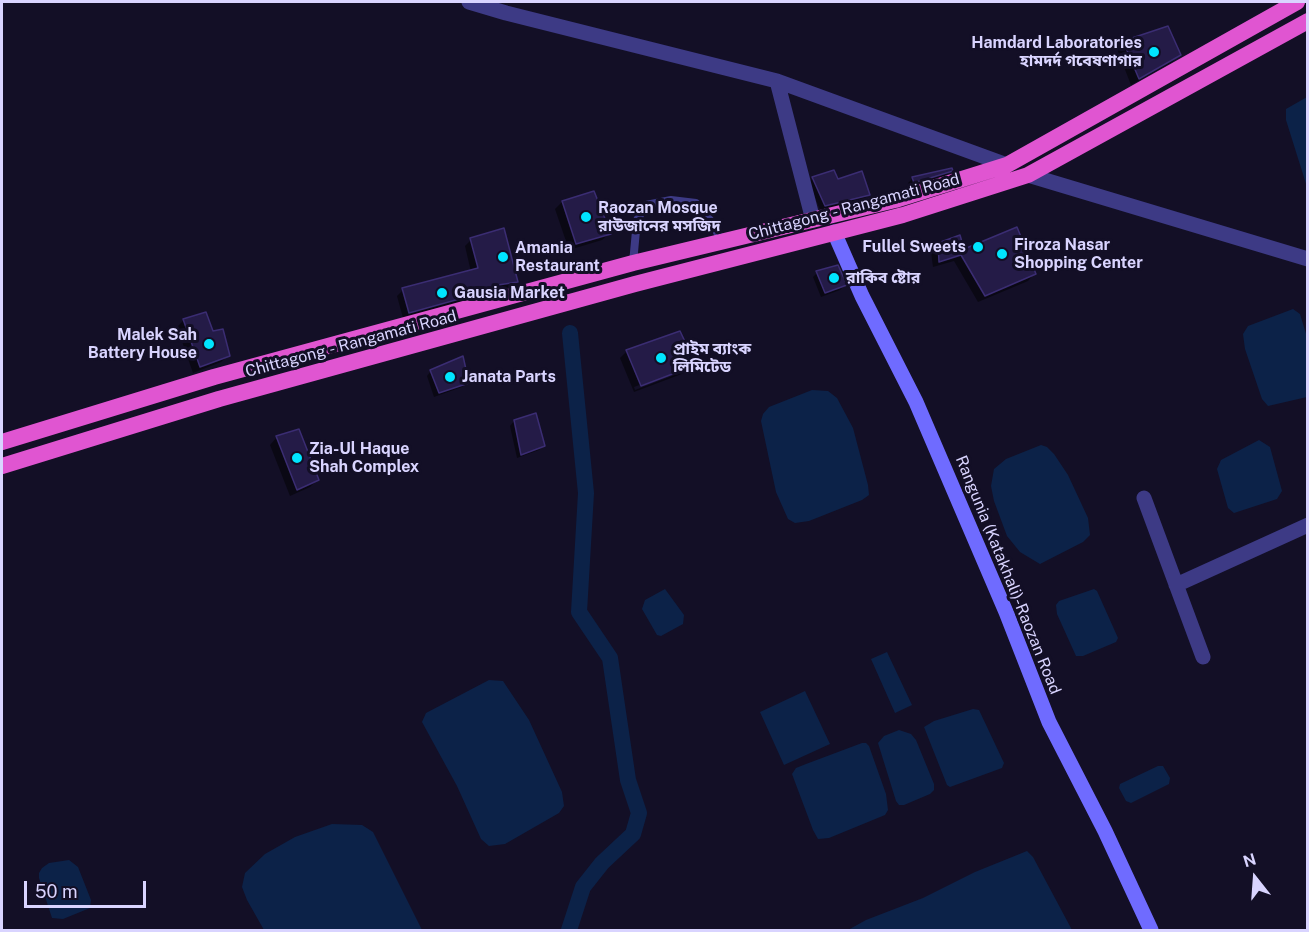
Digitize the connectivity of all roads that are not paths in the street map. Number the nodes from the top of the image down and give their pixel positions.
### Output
1 (469, 2) edge
2 (1297, 2) edge
3 (508, 8) edge
4 (1308, 21) edge
5 (777, 81) junction
6 (1007, 165) junction
7 (1028, 175) junction
8 (813, 220) junction
9 (834, 232) junction
10 (722, 241) junction
11 (1308, 259) edge
12 (633, 263) junction
13 (2, 442) edge
14 (2, 466) edge
15 (1144, 498) dead end
16 (1308, 525) edge
17 (1176, 585) junction
18 (1203, 657) dead end
19 (1151, 930) edge

1 - 3 street
2 - 6 highway, Chittagong - Rangamati Road
3 - 5 street
4 - 7 highway, Chittagong - Rangamati Road
5 - 6 street
5 - 8 street
6 - 8 highway, Chittagong - Rangamati Road
7 - 9 highway, Chittagong - Rangamati Road
7 - 11 street
8 - 10 highway, Chittagong - Rangamati Road
9 - 14 highway, Chittagong - Rangamati Road
9 - 19 main road, Rangunia (Katakhali)-Raozan Road
10 - 12 highway, Chittagong - Rangamati Road
10 - 12 lane
12 - 13 highway, Chittagong - Rangamati Road
15 - 17 street
16 - 17 street
17 - 18 street

